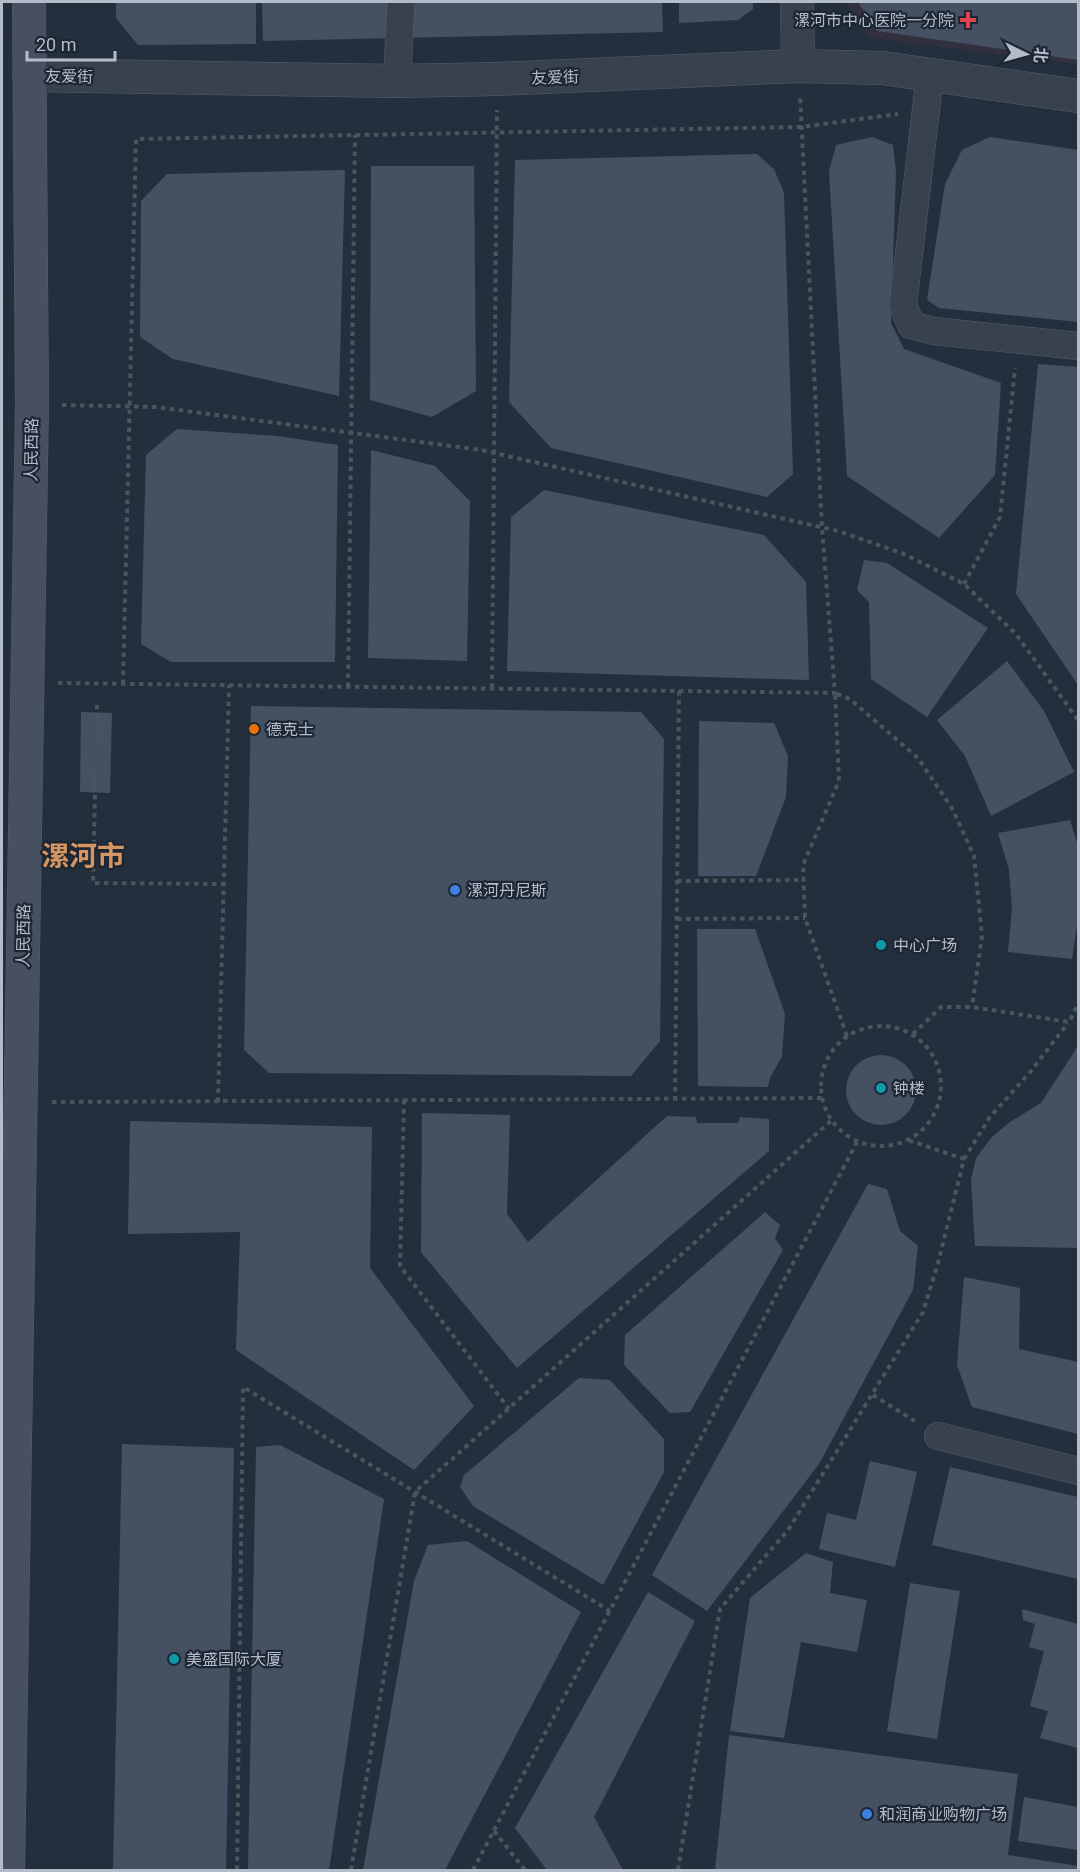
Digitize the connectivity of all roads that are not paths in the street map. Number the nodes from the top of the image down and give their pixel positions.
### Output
1 (29, 2) edge
2 (401, 2) edge
3 (797, 2) edge
4 (798, 66) junction
5 (29, 75) junction
6 (930, 75) junction
7 (397, 81) junction
8 (1078, 96) edge
9 (1078, 346) edge
10 (938, 1436) road end
11 (1078, 1471) edge
12 (9, 1870) edge

1 - 5 main road, 人民西路
2 - 7 street
3 - 4 street
4 - 6 street, 友爱街
4 - 7 street, 友爱街
5 - 7 street, 友爱街
5 - 12 main road, 人民西路
6 - 8 street, 友爱街
6 - 9 street
10 - 11 street

